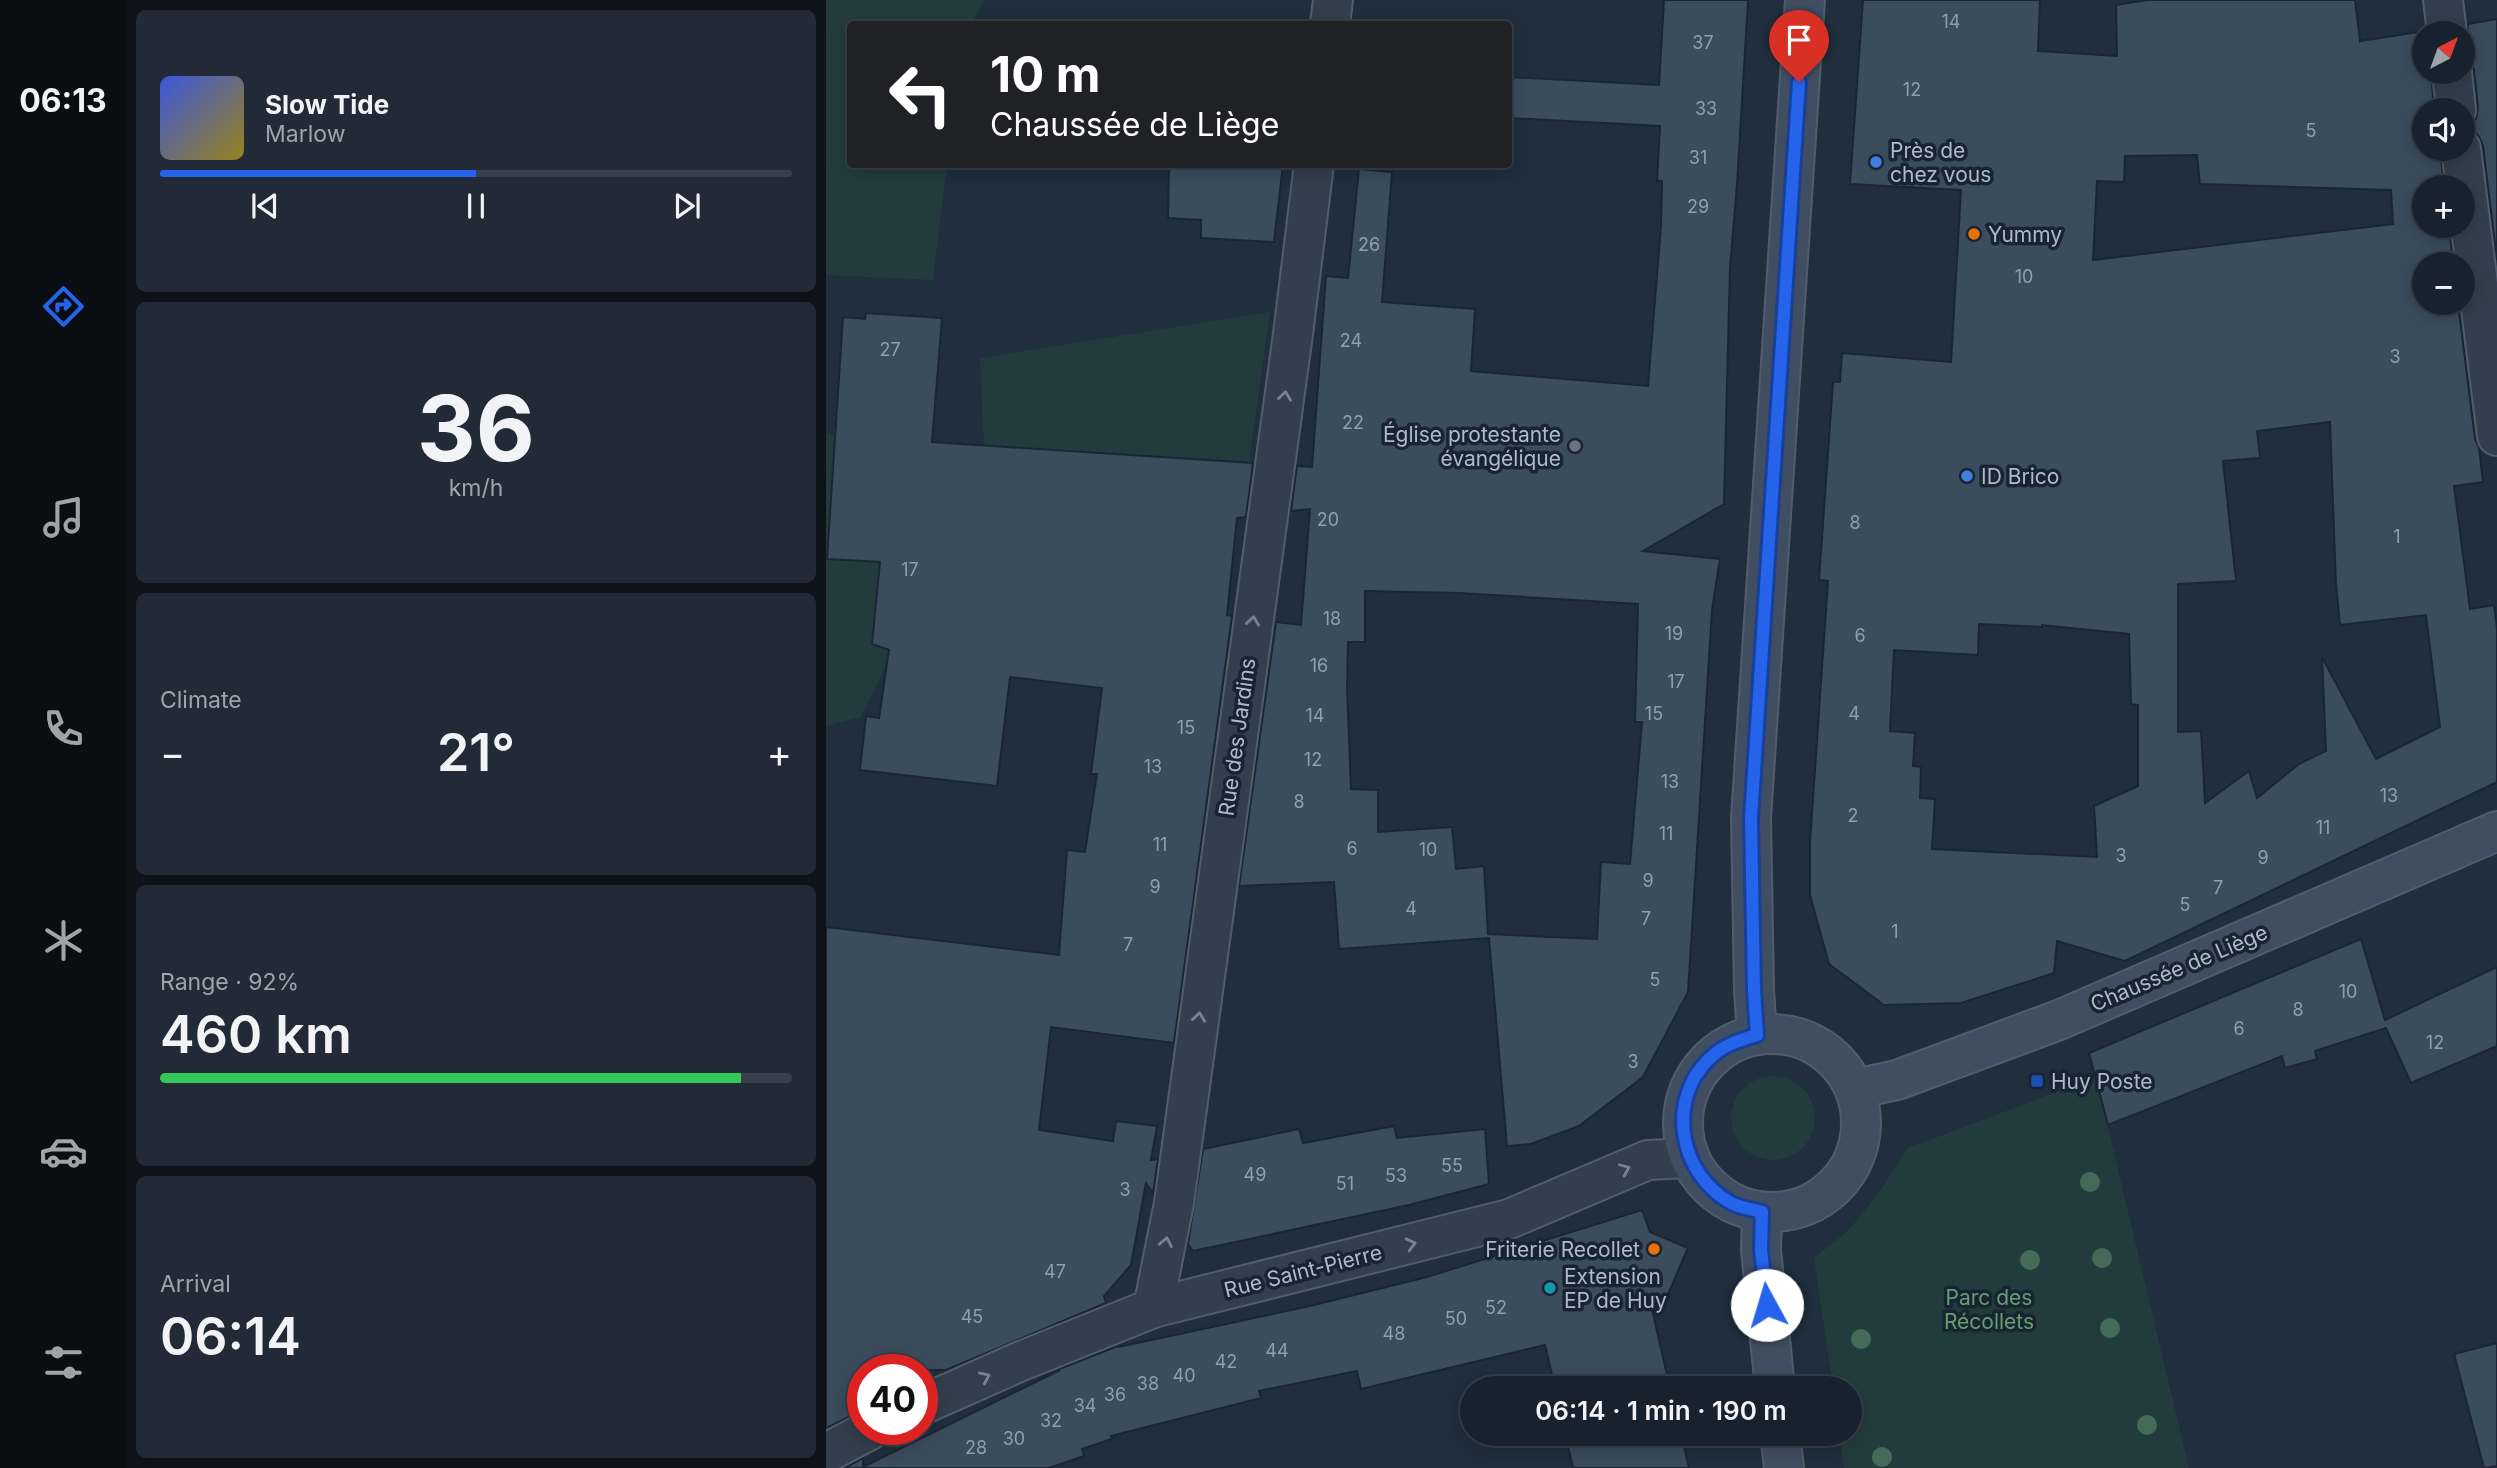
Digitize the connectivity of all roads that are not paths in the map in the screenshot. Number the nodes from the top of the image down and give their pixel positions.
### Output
1 (1334, 0) edge
2 (1805, 0) edge
3 (2443, 0) edge
4 (1331, 21) edge
5 (2446, 21) edge
6 (2463, 161) edge
7 (1314, 168) edge
8 (2497, 436) edge
9 (2497, 831) edge
10 (1757, 1035) junction
11 (1855, 1089) junction
12 (1689, 1158) junction
13 (1762, 1212) junction
14 (1153, 1308) junction
15 (1774, 1376) edge
16 (938, 1398) edge
17 (847, 1442) edge
18 (1781, 1446) edge
19 (826, 1453) edge
20 (1784, 1468) edge

1 - 4 street
2 - 10 street
3 - 5 street
6 - 8 street
14 -> 7 street, Rue des Jardins
9 - 11 street, Chaussée de Liège
10 - 11 street
10 - 12 street
11 - 13 street
12 - 13 street
14 -> 12 street, Rue Saint-Pierre
13 - 15 street
16 -> 14 street, Rue Saint-Pierre
17 - 19 street
18 - 20 street

